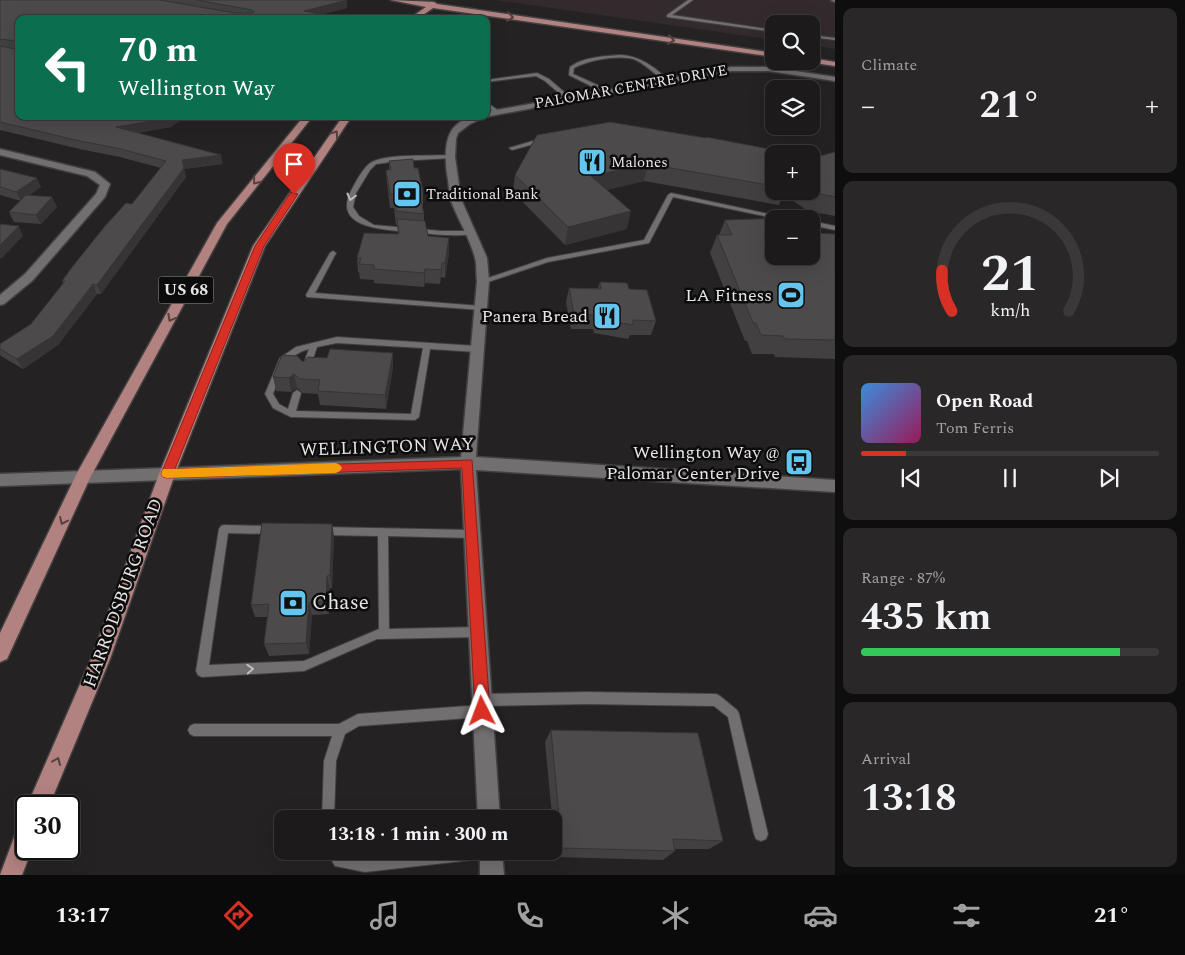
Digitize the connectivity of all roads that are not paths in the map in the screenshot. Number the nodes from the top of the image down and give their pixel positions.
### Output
1 (394, 0) edge
2 (440, 0) edge
3 (691, 0) edge
4 (472, 2) dead end
5 (490, 5) dead end
6 (432, 6) junction
7 (500, 7) dead end
8 (462, 10) junction
9 (520, 10) dead end
10 (529, 11) dead end
11 (418, 15) edge
12 (456, 15) edge
13 (765, 30) edge
14 (820, 37) edge
15 (835, 39) edge
16 (765, 54) edge
17 (820, 62) edge
18 (835, 64) edge
19 (835, 79) edge
20 (490, 80) edge
21 (666, 80) junction
22 (607, 92) junction
23 (569, 99) junction
24 (490, 106) edge
25 (497, 112) junction
26 (490, 114) edge
27 (306, 120) edge
28 (345, 120) edge
29 (472, 120) edge
30 (549, 139) edge
31 (512, 148) dead end
32 (0, 152) edge
33 (450, 157) junction
34 (765, 214) edge
35 (820, 225) edge
36 (835, 228) edge
37 (470, 233) junction
38 (333, 253) dead end
39 (483, 281) junction
40 (0, 301) edge
41 (480, 308) junction
42 (314, 345) junction
43 (427, 346) junction
44 (477, 349) junction
45 (305, 371) edge
46 (298, 393) edge
47 (290, 414) junction
48 (468, 463) junction
49 (167, 474) junction
50 (83, 477) junction
51 (0, 480) edge
52 (835, 486) edge
53 (284, 530) edge
54 (313, 531) edge
55 (383, 532) junction
56 (472, 534) junction
57 (478, 632) junction
58 (380, 634) junction
59 (0, 653) edge
60 (482, 706) junction
61 (194, 730) dead end
62 (340, 730) junction
63 (43, 795) edge
64 (328, 810) edge
65 (488, 810) edge
66 (761, 834) dead end
67 (16, 860) edge
68 (339, 860) edge
69 (410, 860) edge
70 (491, 860) edge
71 (10, 875) edge
72 (492, 875) edge

1 - 6 main road
2 - 6 main road
3 - 13 lane
4 - 8 main road
5 - 7 main road
6 - 8 main road
6 - 11 main road
8 - 12 main road
8 -> 16 main road
9 - 10 main road
14 - 15 lane
17 - 18 main road
19 - 21 street, PALOMAR CENTRE DRIVE
20 - 23 lane
21 - 22 street, PALOMAR CENTRE DRIVE
21 - 22 lane
22 - 23 street, PALOMAR CENTRE DRIVE
23 - 25 street, PALOMAR CENTRE DRIVE
24 - 25 lane
25 - 26 street, PALOMAR CENTRE DRIVE
27 -> 50 main road, US 68
49 -> 28 main road, HARRODSBURG ROAD / US 68
29 - 33 street
30 - 31 lane
32 - 40 street
33 - 37 street
33 -> 37 lane
34 - 39 lane
35 - 36 lane
37 - 39 street
38 - 41 lane
39 - 41 street
41 - 44 street
42 - 43 lane
42 - 45 lane
42 - 47 lane
43 - 44 lane
43 - 47 lane
44 - 48 street
46 - 47 lane
48 - 49 street, WELLINGTON WAY
48 - 52 street, WELLINGTON WAY
48 - 56 street
49 - 50 street, WELLINGTON WAY
63 -> 49 main road, HARRODSBURG ROAD / US 68
50 - 51 street, WELLINGTON WAY
50 -> 59 main road, US 68
53 -> 58 lane
54 - 55 lane
55 - 56 lane
55 - 58 lane
56 - 57 street
57 - 58 lane
57 - 60 street
60 - 62 lane
60 - 65 street
60 - 66 lane
61 - 62 lane
62 - 64 lane
67 - 71 main road
68 - 69 lane
70 - 72 street

